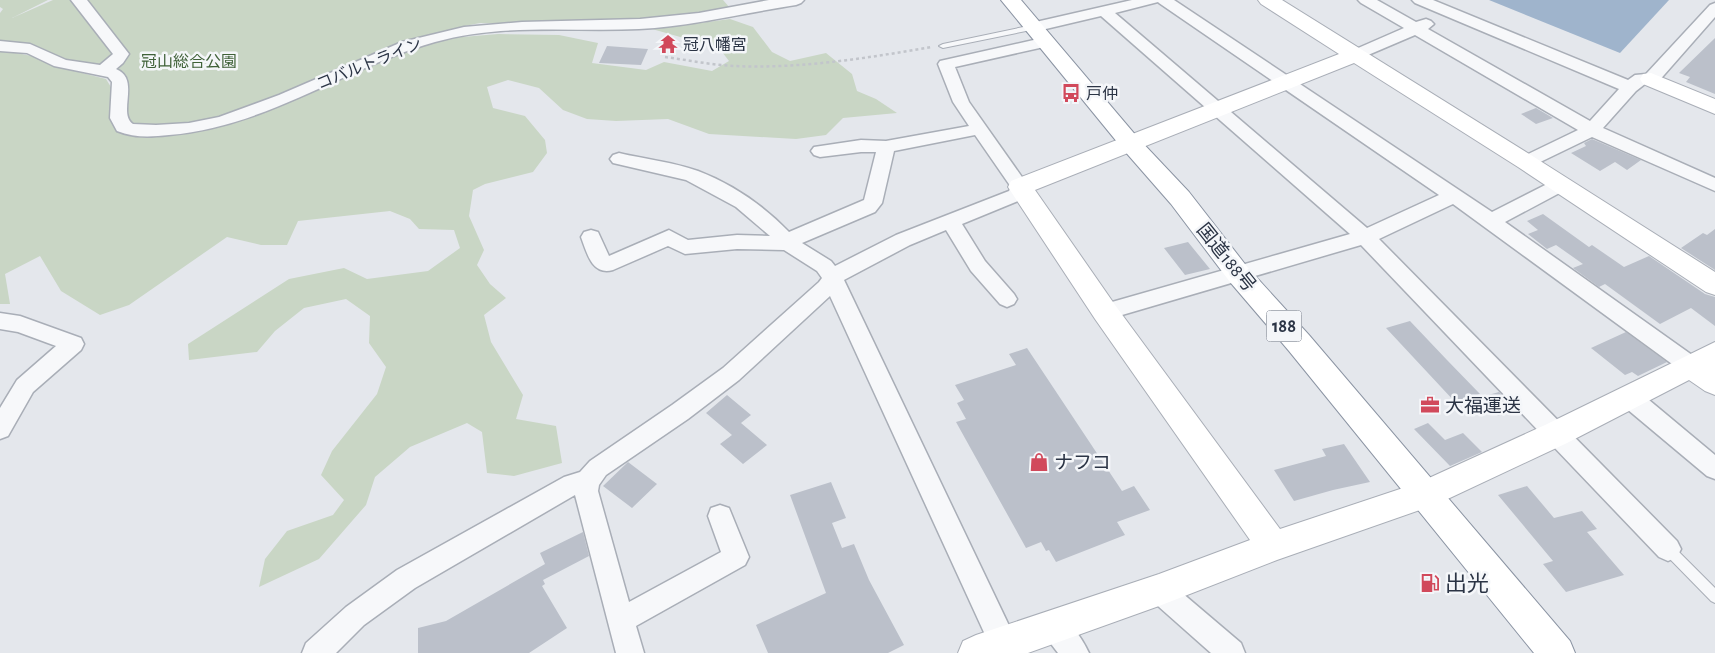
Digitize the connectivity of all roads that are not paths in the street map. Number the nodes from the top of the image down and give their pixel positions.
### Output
1 (79, 0) edge
2 (796, 0) edge
3 (1011, 0) edge
4 (1152, 0) edge
5 (1164, 0) edge
6 (1268, 0) edge
7 (1366, 0) edge
8 (1420, 0) edge
9 (1715, 8) edge
10 (1104, 11) junction
11 (1452, 13) junction
12 (1416, 29) junction
13 (1040, 35) junction
14 (0, 46) edge
15 (943, 46) road end
16 (1355, 55) junction
17 (104, 70) junction
18 (1650, 79) junction
19 (1286, 82) junction
20 (1630, 87) junction
21 (1715, 106) edge
22 (1218, 109) junction
23 (980, 129) junction
24 (1592, 130) junction
25 (1130, 143) junction
26 (886, 147) junction
27 (820, 151) dead end
28 (619, 159) dead end
29 (1526, 162) junction
30 (1560, 185) junction
31 (1715, 185) edge
32 (1020, 188) junction
33 (1454, 196) junction
34 (950, 221) junction
35 (1491, 221) junction
36 (1365, 237) junction
37 (591, 238) dead end
38 (788, 243) junction
39 (1239, 275) junction
40 (832, 277) junction
41 (1715, 285) edge
42 (1007, 299) dead end
43 (1105, 312) junction
44 (0, 321) edge
45 (1703, 360) edge
46 (1715, 383) edge
47 (1629, 397) junction
48 (0, 429) edge
49 (1556, 434) junction
50 (1715, 469) edge
51 (587, 481) junction
52 (1426, 494) junction
53 (720, 516) dead end
54 (1273, 546) junction
55 (1668, 549) joint
56 (1159, 590) junction
57 (1715, 597) edge
58 (622, 620) junction
59 (1055, 627) junction
60 (990, 648) edge
61 (316, 653) edge
62 (630, 653) edge
63 (1075, 653) edge
64 (1231, 653) edge
65 (1557, 653) edge

1 - 17 street
2 - 17 street, コバルトライン
3 - 13 main road, 国道188号 / 188
4 - 10 street
5 - 19 street
6 - 16 main road
7 - 12 street
8 - 11 street
9 - 18 street
10 - 13 street
10 - 22 street
11 - 12 street
11 - 20 street
12 - 16 street
12 - 24 street
13 - 15 lane
13 - 23 street
13 - 25 main road, 国道188号 / 188
14 - 17 street
16 - 19 main road
16 - 29 main road
18 - 20 street
18 - 21 main road
19 - 22 main road
19 - 33 street
20 - 24 street
22 - 25 main road
22 - 36 street
23 - 26 street
23 - 32 street
24 - 29 street
24 - 31 street
25 - 32 main road
25 - 39 main road, 国道188号 / 188
26 - 27 street
26 - 38 street
28 - 38 street
29 - 30 main road
30 - 35 street
30 - 41 main road
32 - 34 street
32 - 43 main road
33 - 35 street
33 - 36 street
34 - 40 street
34 - 42 street
35 - 45 street
36 - 39 street
36 - 49 street
37 - 38 street
38 - 40 street
39 - 43 street
39 - 52 main road, 国道188号 / 188
40 - 51 street
40 - 60 street
43 - 54 main road
44 - 48 street
45 - 46 main road
45 - 47 main road
47 - 49 main road
47 - 50 street
49 - 52 main road
49 - 55 street
51 - 58 street
51 - 61 street
52 - 54 main road
52 - 65 main road, 国道188号 / 188
53 - 58 street
54 - 56 main road
55 - 57 lane
56 - 59 main road
56 - 64 street
58 - 62 street
59 - 60 main road
59 - 63 street

